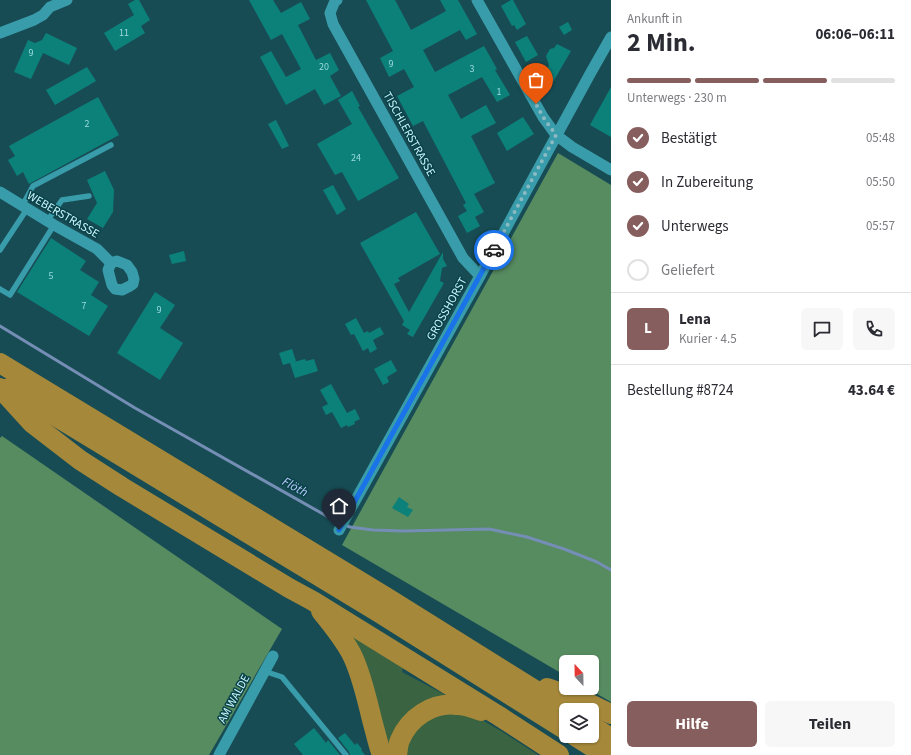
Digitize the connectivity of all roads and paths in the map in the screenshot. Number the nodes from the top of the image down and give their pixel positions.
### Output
1 (68, 0) edge
2 (337, 0) edge
3 (477, 0) edge
4 (48, 3) edge
5 (0, 33) edge
6 (611, 37) edge
7 (556, 135) junction
8 (111, 145) dead end
9 (611, 170) edge
10 (0, 192) edge
11 (89, 196) dead end
12 (24, 207) junction
13 (50, 223) junction
14 (0, 250) edge
15 (111, 263) dead end
16 (480, 276) junction
17 (0, 289) edge
18 (0, 363) edge
19 (0, 383) edge
20 (0, 388) edge
21 (340, 529) dead end
22 (313, 601) junction
23 (273, 656) dead end
24 (264, 671) junction
25 (514, 676) junction
26 (559, 705) edge
27 (611, 714) edge
28 (499, 716) junction
29 (559, 726) edge
30 (599, 730) edge
31 (611, 738) edge
32 (586, 743) edge
33 (219, 755) edge
34 (346, 755) edge
35 (382, 755) edge
36 (397, 755) edge
37 (559, 755) edge
38 (605, 755) edge

1 - 4 street
2 - 16 street, TISCHLERSTRASSE
3 - 7 street
4 - 5 street
6 - 7 street, GROSSHORST
7 - 9 street
7 - 16 street, GROSSHORST
8 - 12 lane
10 - 12 street, WEBERSTRASSE
11 - 13 lane
12 - 13 street, WEBERSTRASSE
12 - 14 lane
13 - 15 street, WEBERSTRASSE
13 - 17 lane
16 - 21 street, GROSSHORST
18 - 25 highway
19 - 29 highway
20 - 22 highway
22 - 28 highway
22 - 35 highway
23 - 24 street, AM WALDE
24 - 33 street, AM WALDE
24 - 34 lane
25 - 26 highway
25 - 27 highway
28 - 36 highway
28 - 37 highway
30 - 31 highway
32 - 38 highway

